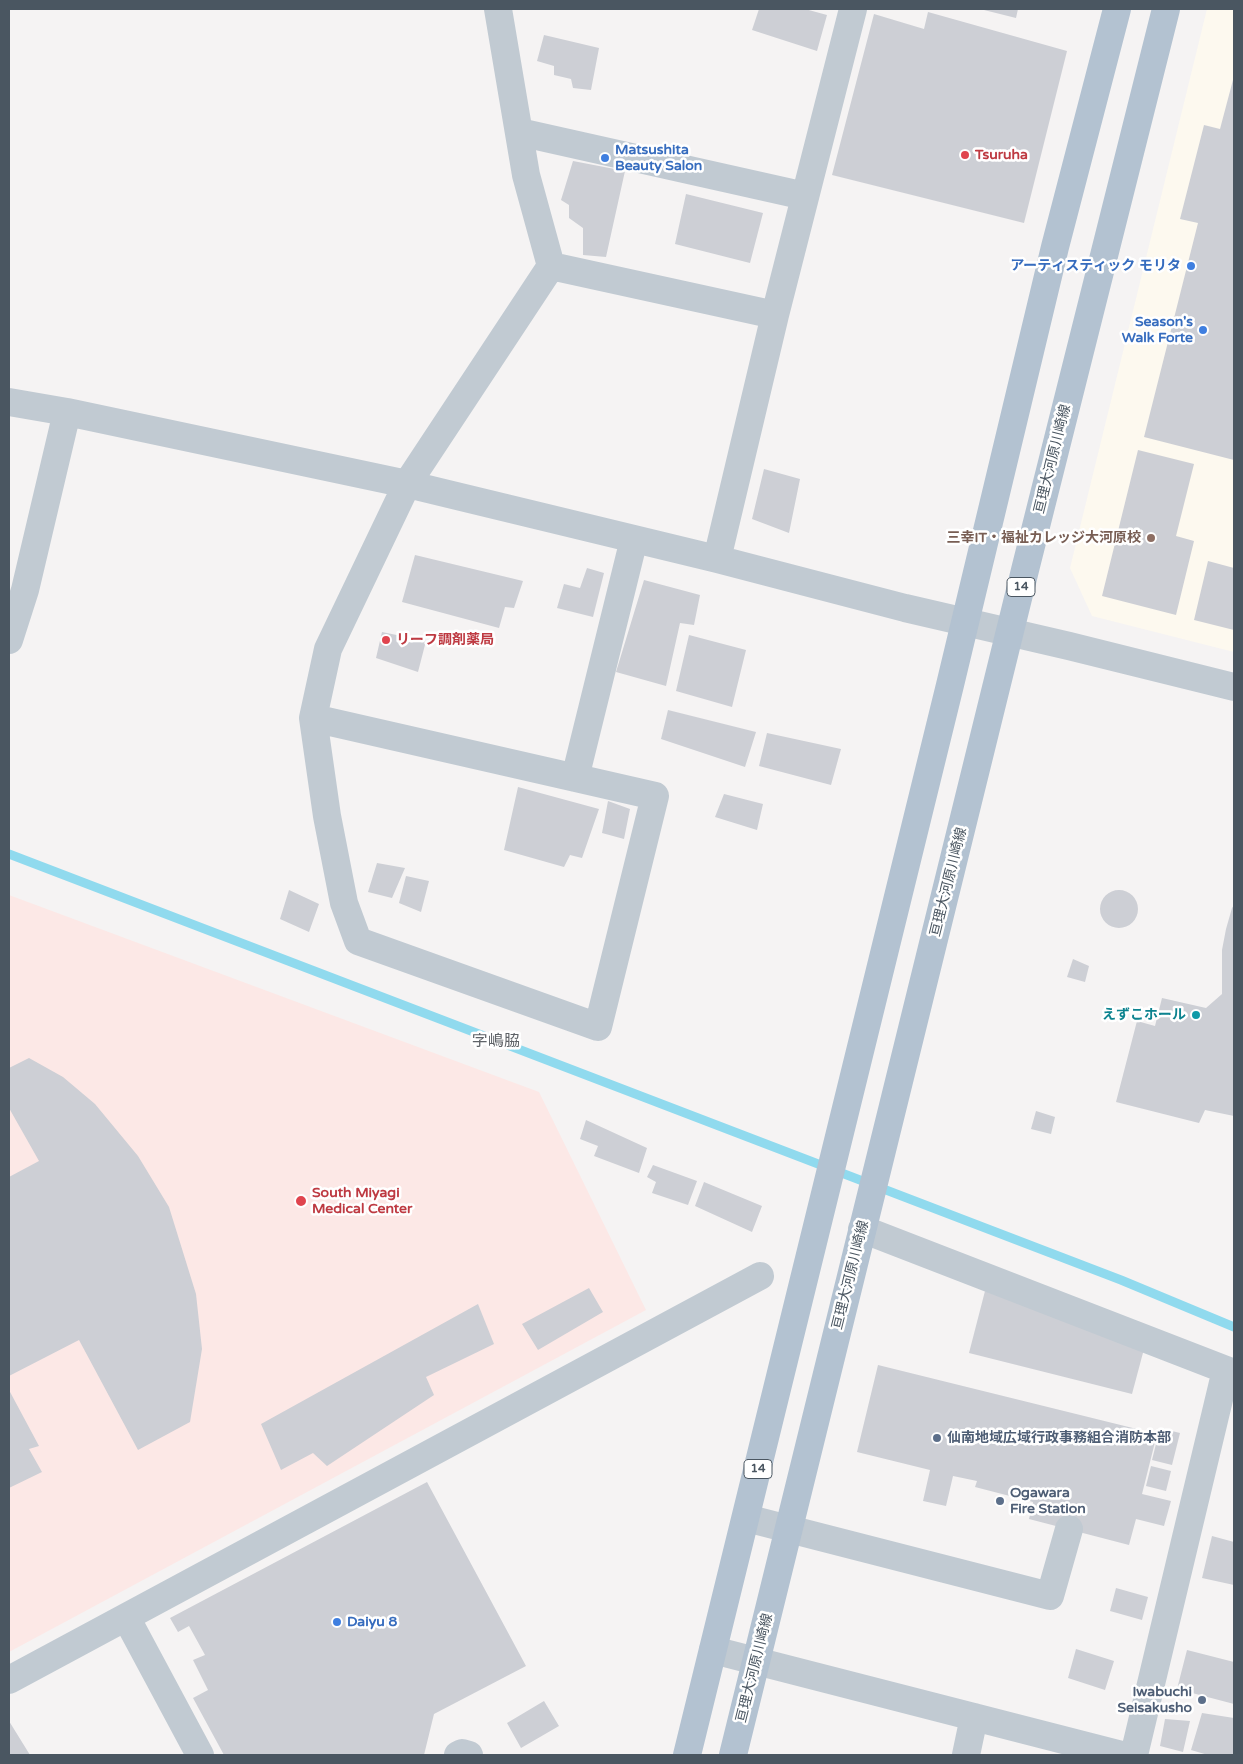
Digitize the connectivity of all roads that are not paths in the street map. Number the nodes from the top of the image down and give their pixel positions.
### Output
1 (498, 9) edge
2 (853, 9) edge
3 (1117, 9) edge
4 (1166, 9) edge
5 (519, 132) junction
6 (805, 196) junction
7 (551, 266) junction
8 (775, 316) junction
9 (9, 402) edge
10 (67, 412) junction
11 (407, 484) junction
12 (634, 539) junction
13 (717, 559) junction
14 (966, 622) junction
15 (1010, 632) junction
16 (9, 640) edge
17 (1234, 687) edge
18 (313, 718) junction
19 (575, 778) junction
20 (862, 1229) junction
21 (760, 1276) dead end
22 (1230, 1372) edge
23 (746, 1518) junction
24 (790, 1529) junction
25 (1068, 1529) dead end
26 (126, 1617) junction
27 (713, 1650) junction
28 (756, 1662) junction
29 (9, 1680) edge
30 (974, 1717) junction
31 (200, 1755) edge
32 (687, 1755) edge
33 (733, 1755) edge
34 (966, 1755) edge
35 (1122, 1755) edge
36 (1134, 1755) edge

1 - 5 street
2 - 6 street
3 - 14 main road, 14
4 - 15 main road, 亘理大河原川崎線 / 14
5 - 6 street
5 - 7 street
6 - 8 street
7 - 8 street
7 - 11 street
8 - 13 street
9 - 10 street
10 - 11 street
10 - 16 street
11 - 12 street
11 - 18 street
12 - 13 street
12 - 19 street
13 - 14 street
14 - 15 street
14 - 23 main road, 14
15 - 17 street
15 - 20 main road, 亘理大河原川崎線 / 14
18 - 19 street
18 - 19 street
20 - 22 street
20 - 24 main road, 亘理大河原川崎線 / 14
21 - 26 street
22 - 36 street
23 - 24 street
23 - 27 main road, 14
24 - 25 street
24 - 28 main road, 亘理大河原川崎線 / 14
26 - 29 street
26 - 31 street
27 - 28 street
27 - 32 main road, 14
28 - 30 street
28 - 33 main road, 亘理大河原川崎線 / 14
30 - 34 street
30 - 35 street

